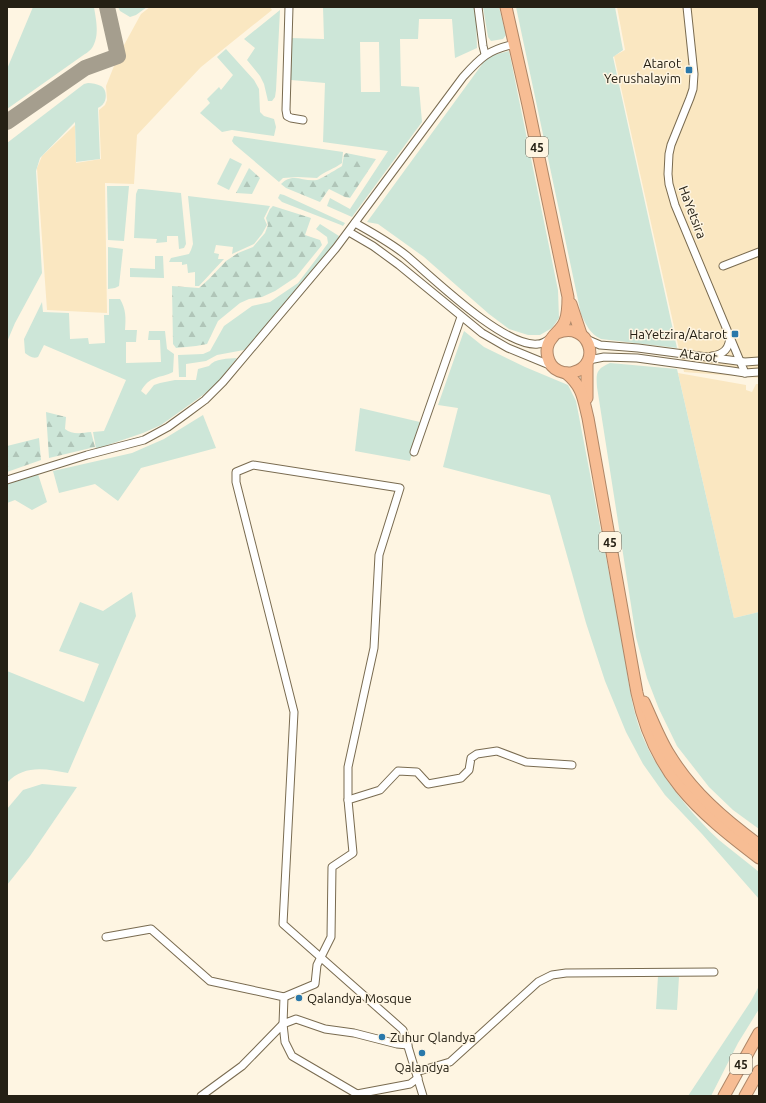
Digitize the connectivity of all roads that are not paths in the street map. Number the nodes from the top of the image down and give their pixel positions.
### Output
1 (290, 7) edge
2 (478, 7) edge
3 (506, 7) edge
4 (687, 7) edge
5 (514, 44) junction
6 (485, 54) junction
7 (303, 120) dead end
8 (356, 223) junction
9 (349, 232) junction
10 (759, 252) edge
11 (723, 266) dead end
12 (566, 286) junction
13 (461, 316) junction
14 (555, 335) junction
15 (584, 336) junction
16 (730, 337) junction
17 (708, 357) junction
18 (759, 361) edge
19 (588, 362) junction
20 (741, 362) junction
21 (553, 367) junction
22 (759, 372) edge
23 (566, 373) junction
24 (745, 373) junction
25 (588, 418) junction
26 (414, 452) dead end
27 (7, 480) edge
28 (633, 665) junction
29 (572, 764) dead end
30 (348, 800) junction
31 (759, 845) edge
32 (759, 858) edge
33 (106, 937) dead end
34 (321, 957) junction
35 (714, 972) dead end
36 (284, 997) junction
37 (283, 1024) junction
38 (759, 1033) edge
39 (408, 1045) junction
40 (759, 1071) edge
41 (417, 1075) junction
42 (200, 1096) edge
43 (422, 1096) edge
44 (724, 1096) edge
45 (745, 1096) edge

1 - 7 street
2 - 6 street
3 - 5 highway, 45
4 - 16 street, HaYetsira
5 - 6 street
5 - 12 highway, 45
6 - 8 street
8 - 9 street
8 - 14 street
9 - 13 street
9 - 27 street
10 - 11 street
12 - 14 highway, 45
12 - 15 highway, 45
13 - 21 street
13 - 26 street
14 - 15 highway
14 - 21 highway, 45
15 - 17 street, Atarot
15 - 19 highway, 45
16 - 17 street
16 - 20 street, HaYetsira
17 - 20 street, Atarot
18 - 20 street, Atarot
19 - 23 highway
19 - 24 street, Atarot
19 - 25 highway, 45
20 - 24 street, HaYetsira
21 - 23 highway, 45
22 - 24 street, Atarot
23 - 25 highway, 45
25 - 28 highway, 45
28 - 31 highway, 45
28 - 32 highway, 45
29 - 30 street
30 - 34 street
30 - 34 street
33 - 36 street
34 - 36 street
34 - 39 street
35 - 41 street
36 - 37 street
37 - 39 street
37 - 41 street
37 - 42 street
38 - 44 highway, 45
39 - 41 street
40 - 45 highway, 45
41 - 43 street

